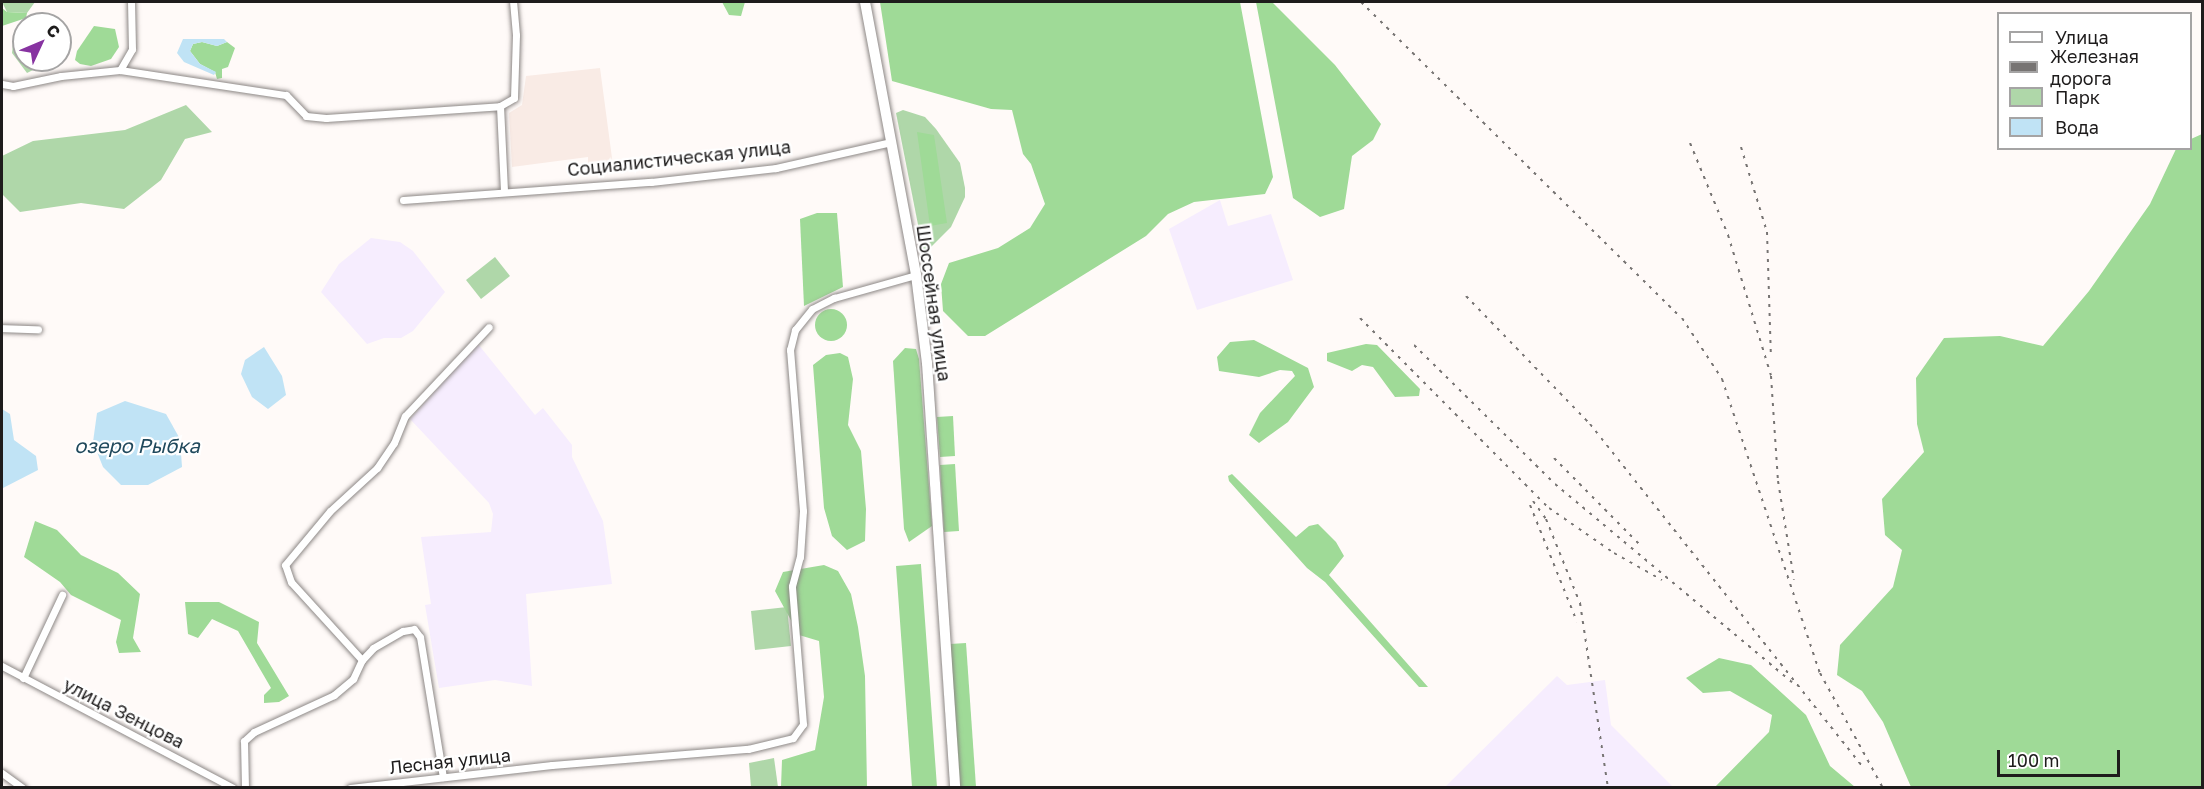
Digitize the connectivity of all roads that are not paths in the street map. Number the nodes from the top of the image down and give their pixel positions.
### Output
1 (131, 2) edge
2 (513, 2) edge
3 (865, 2) edge
4 (120, 70) junction
5 (2, 84) edge
6 (500, 106) junction
7 (891, 142) junction
8 (504, 192) junction
9 (403, 200) dead end
10 (916, 275) junction
11 (489, 327) dead end
12 (2, 328) edge
13 (38, 329) dead end
14 (62, 595) dead end
15 (362, 660) junction
16 (2, 666) edge
17 (23, 678) junction
18 (2, 773) edge
19 (443, 777) junction
20 (24, 788) edge
21 (233, 788) edge
22 (244, 788) edge
23 (350, 788) edge
24 (955, 788) edge

1 - 4 street
2 - 6 street
3 - 7 street, Шоссейная улица
4 - 5 street
4 - 6 street
6 - 8 street
7 - 8 street, Социалистическая улица
7 - 10 street, Шоссейная улица
8 - 9 street, Социалистическая улица
10 - 19 street, Лесная улица
10 - 24 street, Шоссейная улица
11 - 15 street
12 - 13 street
14 - 17 street
15 - 19 street
15 - 22 street
16 - 17 street, улица Зенцова
17 - 21 street, улица Зенцова
18 - 20 street
19 - 23 street, Лесная улица

